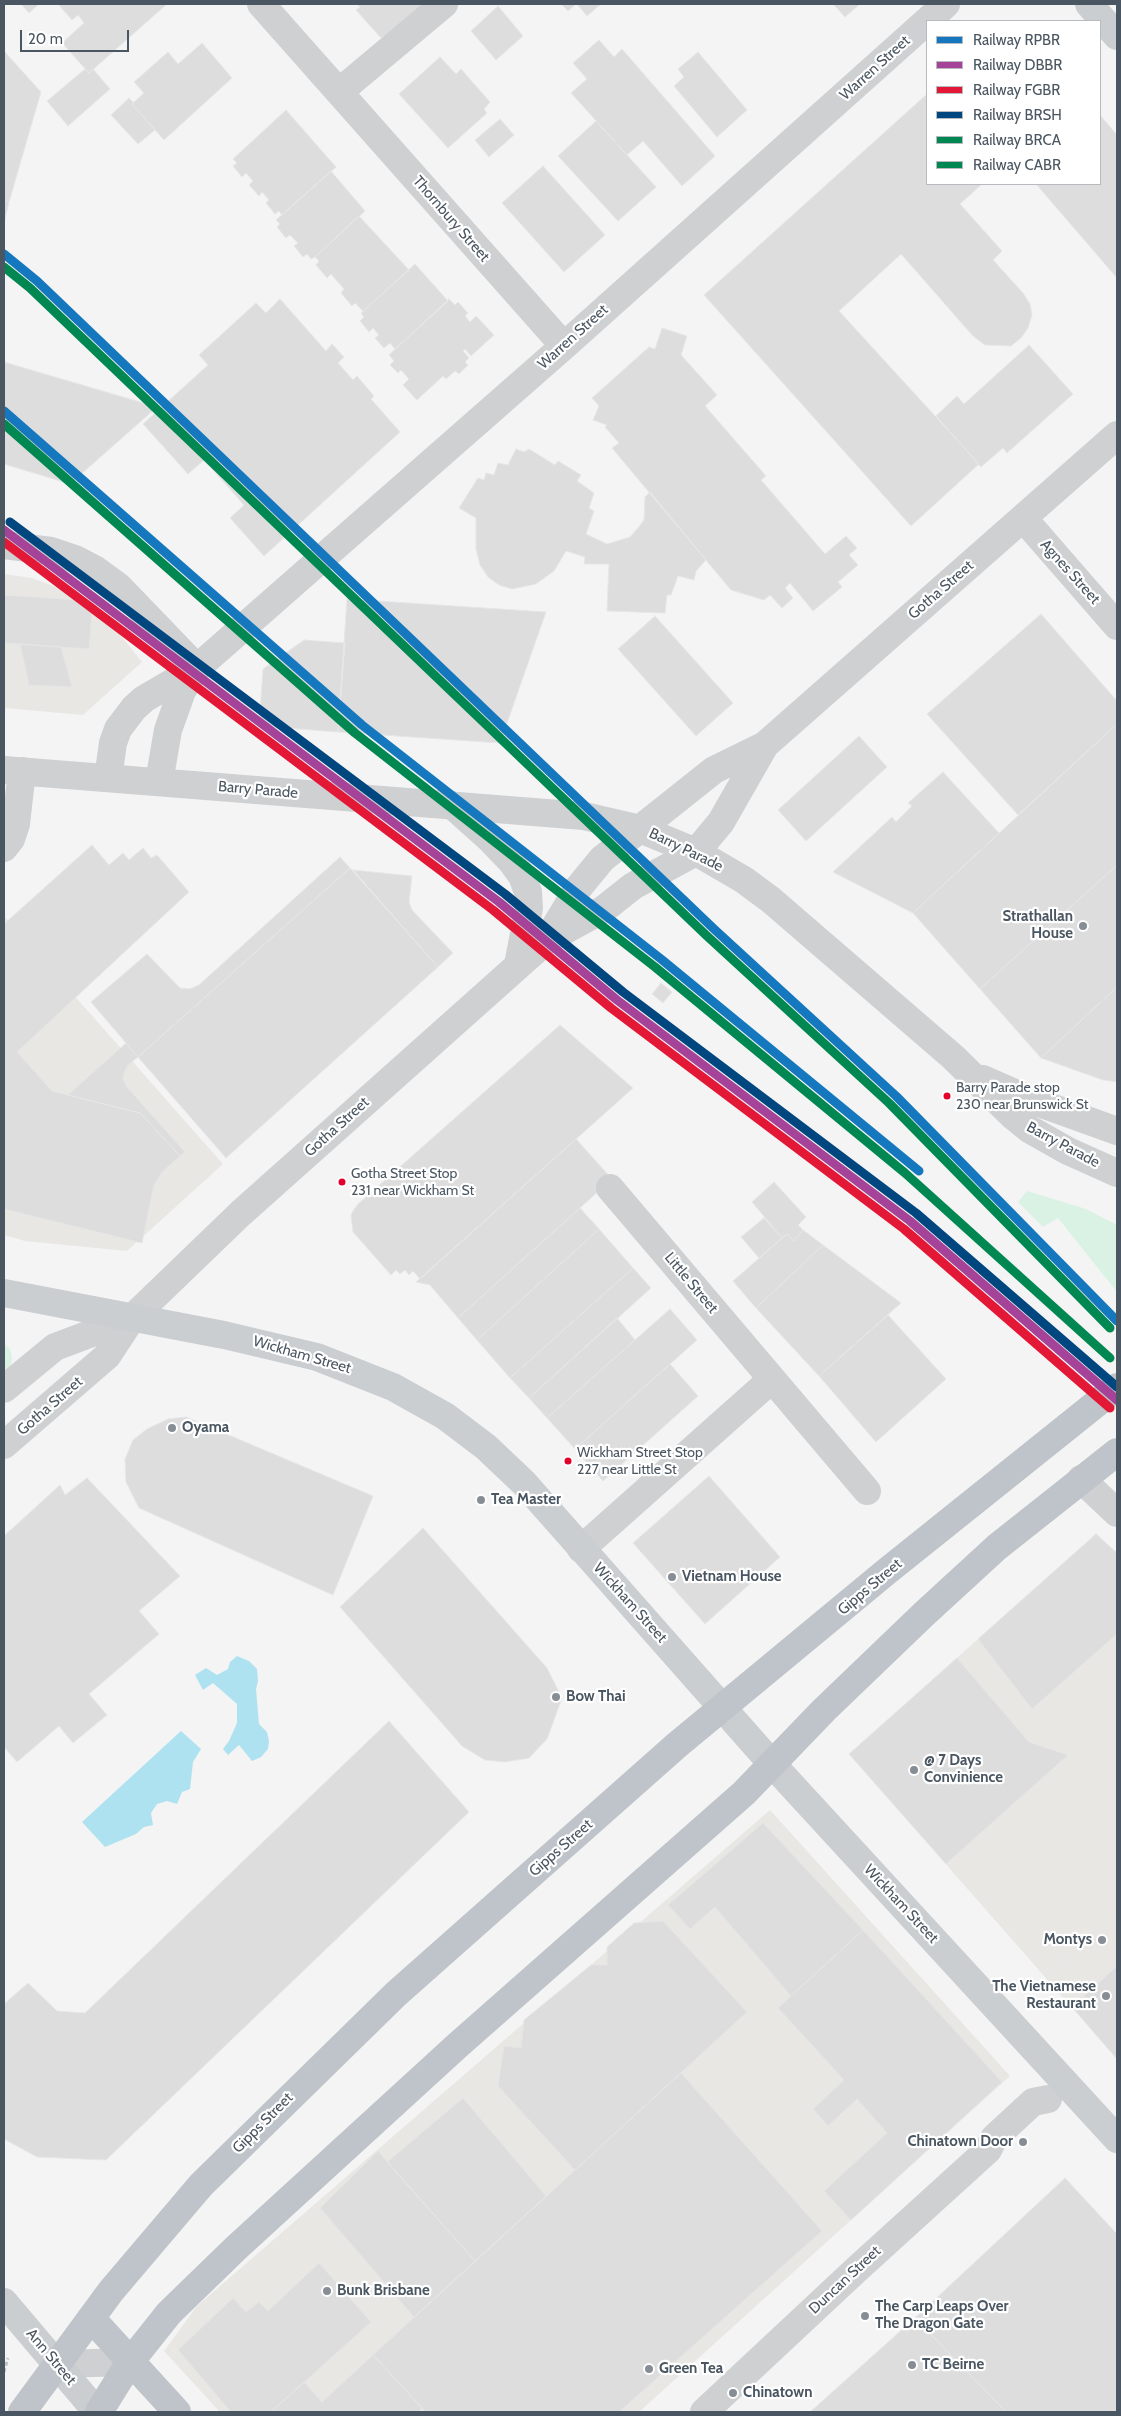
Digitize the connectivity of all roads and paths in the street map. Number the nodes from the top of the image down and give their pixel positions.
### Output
1 (261, 4) edge
2 (444, 4) edge
3 (946, 4) edge
4 (1089, 4) edge
5 (928, 20) edge
6 (926, 22) edge
7 (1117, 36) edge
8 (339, 92) junction
9 (564, 346) junction
10 (1117, 435) edge
11 (1022, 518) junction
12 (4, 544) edge
13 (1117, 626) edge
14 (196, 668) junction
15 (765, 746) junction
16 (13, 771) edge
17 (108, 778) junction
18 (160, 782) junction
19 (452, 805) junction
20 (640, 829) junction
21 (4, 848) edge
22 (696, 852) junction
23 (547, 940) junction
24 (518, 965) junction
25 (968, 1072) junction
26 (1117, 1131) edge
27 (1117, 1173) edge
28 (610, 1188) dead end
29 (4, 1293) edge
30 (132, 1318) junction
31 (772, 1379) junction
32 (1117, 1387) edge
33 (4, 1389) edge
34 (4, 1445) edge
35 (1117, 1452) edge
36 (1081, 1479) junction
37 (867, 1492) dead end
38 (1117, 1513) edge
39 (581, 1549) junction
40 (724, 1708) junction
41 (773, 1765) junction
42 (1056, 2091) junction
43 (1117, 2139) edge
44 (4, 2302) edge
45 (91, 2318) junction
46 (8, 2358) dead end
47 (130, 2362) junction
48 (57, 2364) junction
49 (4, 2372) edge
50 (22, 2412) edge
51 (98, 2412) edge
52 (177, 2412) edge
53 (704, 2412) edge

1 - 8 street, Thornbury Street
2 - 8 street
3 - 5 street, Warren Street
4 - 7 main road
6 - 9 street, Warren Street
8 - 9 street, Thornbury Street
9 - 14 street, Warren Street
10 - 11 street, Gotha Street
11 - 13 street, Agnes Street
11 - 15 street, Gotha Street
12 - 14 street
14 - 17 street, Warren Street
14 - 18 street, Warren Street
15 - 20 street, Gotha Street
15 - 22 street, Gotha Street
16 - 17 street, Barry Parade
16 - 21 street
17 - 18 street, Barry Parade
18 - 19 street, Barry Parade
19 - 20 street, Barry Parade
19 - 24 street
20 - 22 street, Barry Parade
20 - 23 street, Gotha Street
22 - 23 street, Gotha Street
22 - 25 street, Barry Parade
23 - 24 street, Gotha Street
24 - 30 street, Gotha Street
25 - 26 street, Barry Parade
25 - 27 street, Barry Parade
28 - 31 street, Little Street
29 - 30 main road, Wickham Street
30 - 33 street, Gotha Street
30 - 34 street, Gotha Street
30 - 39 main road, Wickham Street
31 - 37 street, Little Street
31 - 39 street
32 - 40 highway, Gipps Street
35 - 36 highway
36 - 38 street
36 - 41 highway
39 - 40 main road, Wickham Street
40 - 41 main road, Wickham Street
40 - 45 highway, Gipps Street
41 - 42 main road, Wickham Street
41 - 47 highway
42 - 43 main road, Wickham Street
42 - 53 street, Duncan Street
44 - 48 main road, Ann Street
45 - 47 highway
45 - 48 highway, Gipps Street
46 - 49 path
47 - 48 street
47 - 51 highway
47 - 52 highway
48 - 50 highway, Gipps Street
48 - 51 main road, Ann Street

